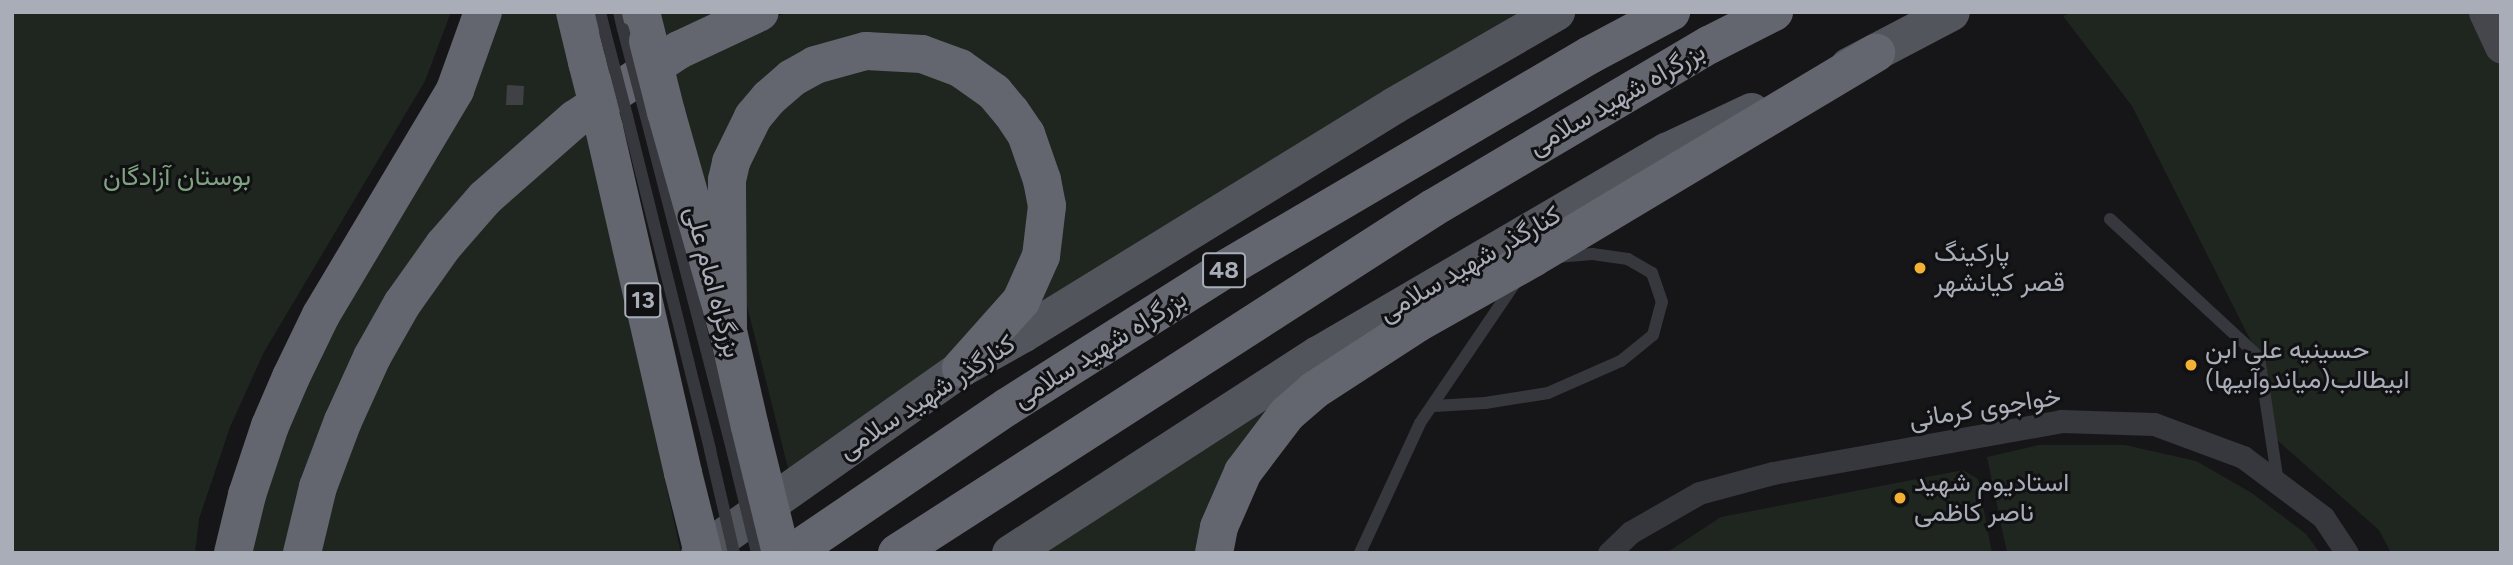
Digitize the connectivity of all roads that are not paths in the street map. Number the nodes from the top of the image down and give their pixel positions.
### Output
1 (484, 12) edge
2 (600, 12) edge
3 (619, 12) edge
4 (760, 12) edge
5 (1556, 12) edge
6 (1671, 12) edge
7 (1774, 12) edge
8 (2485, 12) edge
9 (1949, 14) edge
10 (637, 27) edge
11 (589, 36) edge
12 (2501, 47) edge
13 (1876, 52) junction
14 (655, 109) junction
15 (2110, 219) dead end
16 (1533, 258) junction
17 (728, 331) junction
18 (961, 368) junction
19 (1434, 406) junction
20 (739, 432) junction
21 (696, 461) junction
22 (2278, 484) junction
23 (233, 553) edge
24 (302, 553) edge
25 (701, 553) edge
26 (734, 553) edge
27 (757, 553) edge
28 (781, 553) edge
29 (792, 553) edge
30 (897, 553) edge
31 (1010, 553) edge
32 (1214, 553) edge
33 (1360, 553) edge
34 (1609, 553) edge
35 (2347, 553) edge

1 - 23 highway
2 - 11 lane
3 - 10 lane
4 - 24 highway
5 - 18 main road, کنارگذر شهید سلامی
6 - 29 highway, بزرگراه شهید سلامی / 48
7 - 30 highway, بزرگراه شهید سلامی / 48
8 - 12 main road
9 - 13 main road, کنارگذر شهید سلامی
10 - 14 highway, بزرگراه امام علی, bridge
11 - 21 highway, 13, bridge
13 - 16 highway
13 - 31 main road, کنارگذر شهید سلامی
14 - 17 highway, بزرگراه امام علی
14 - 20 lane
15 - 22 lane
16 - 19 lane
16 - 19 lane
16 - 32 highway
17 - 18 highway
17 - 20 highway, بزرگراه امام علی
18 - 25 main road, کنارگذر شهید سلامی
19 - 33 lane
20 - 27 lane, bridge
20 - 28 highway, بزرگراه امام علی, bridge
21 - 25 highway, 13, bridge
21 - 26 lane, bridge
22 - 34 street, خواجوی کرمانی
22 - 35 street, خواجوی کرمانی

